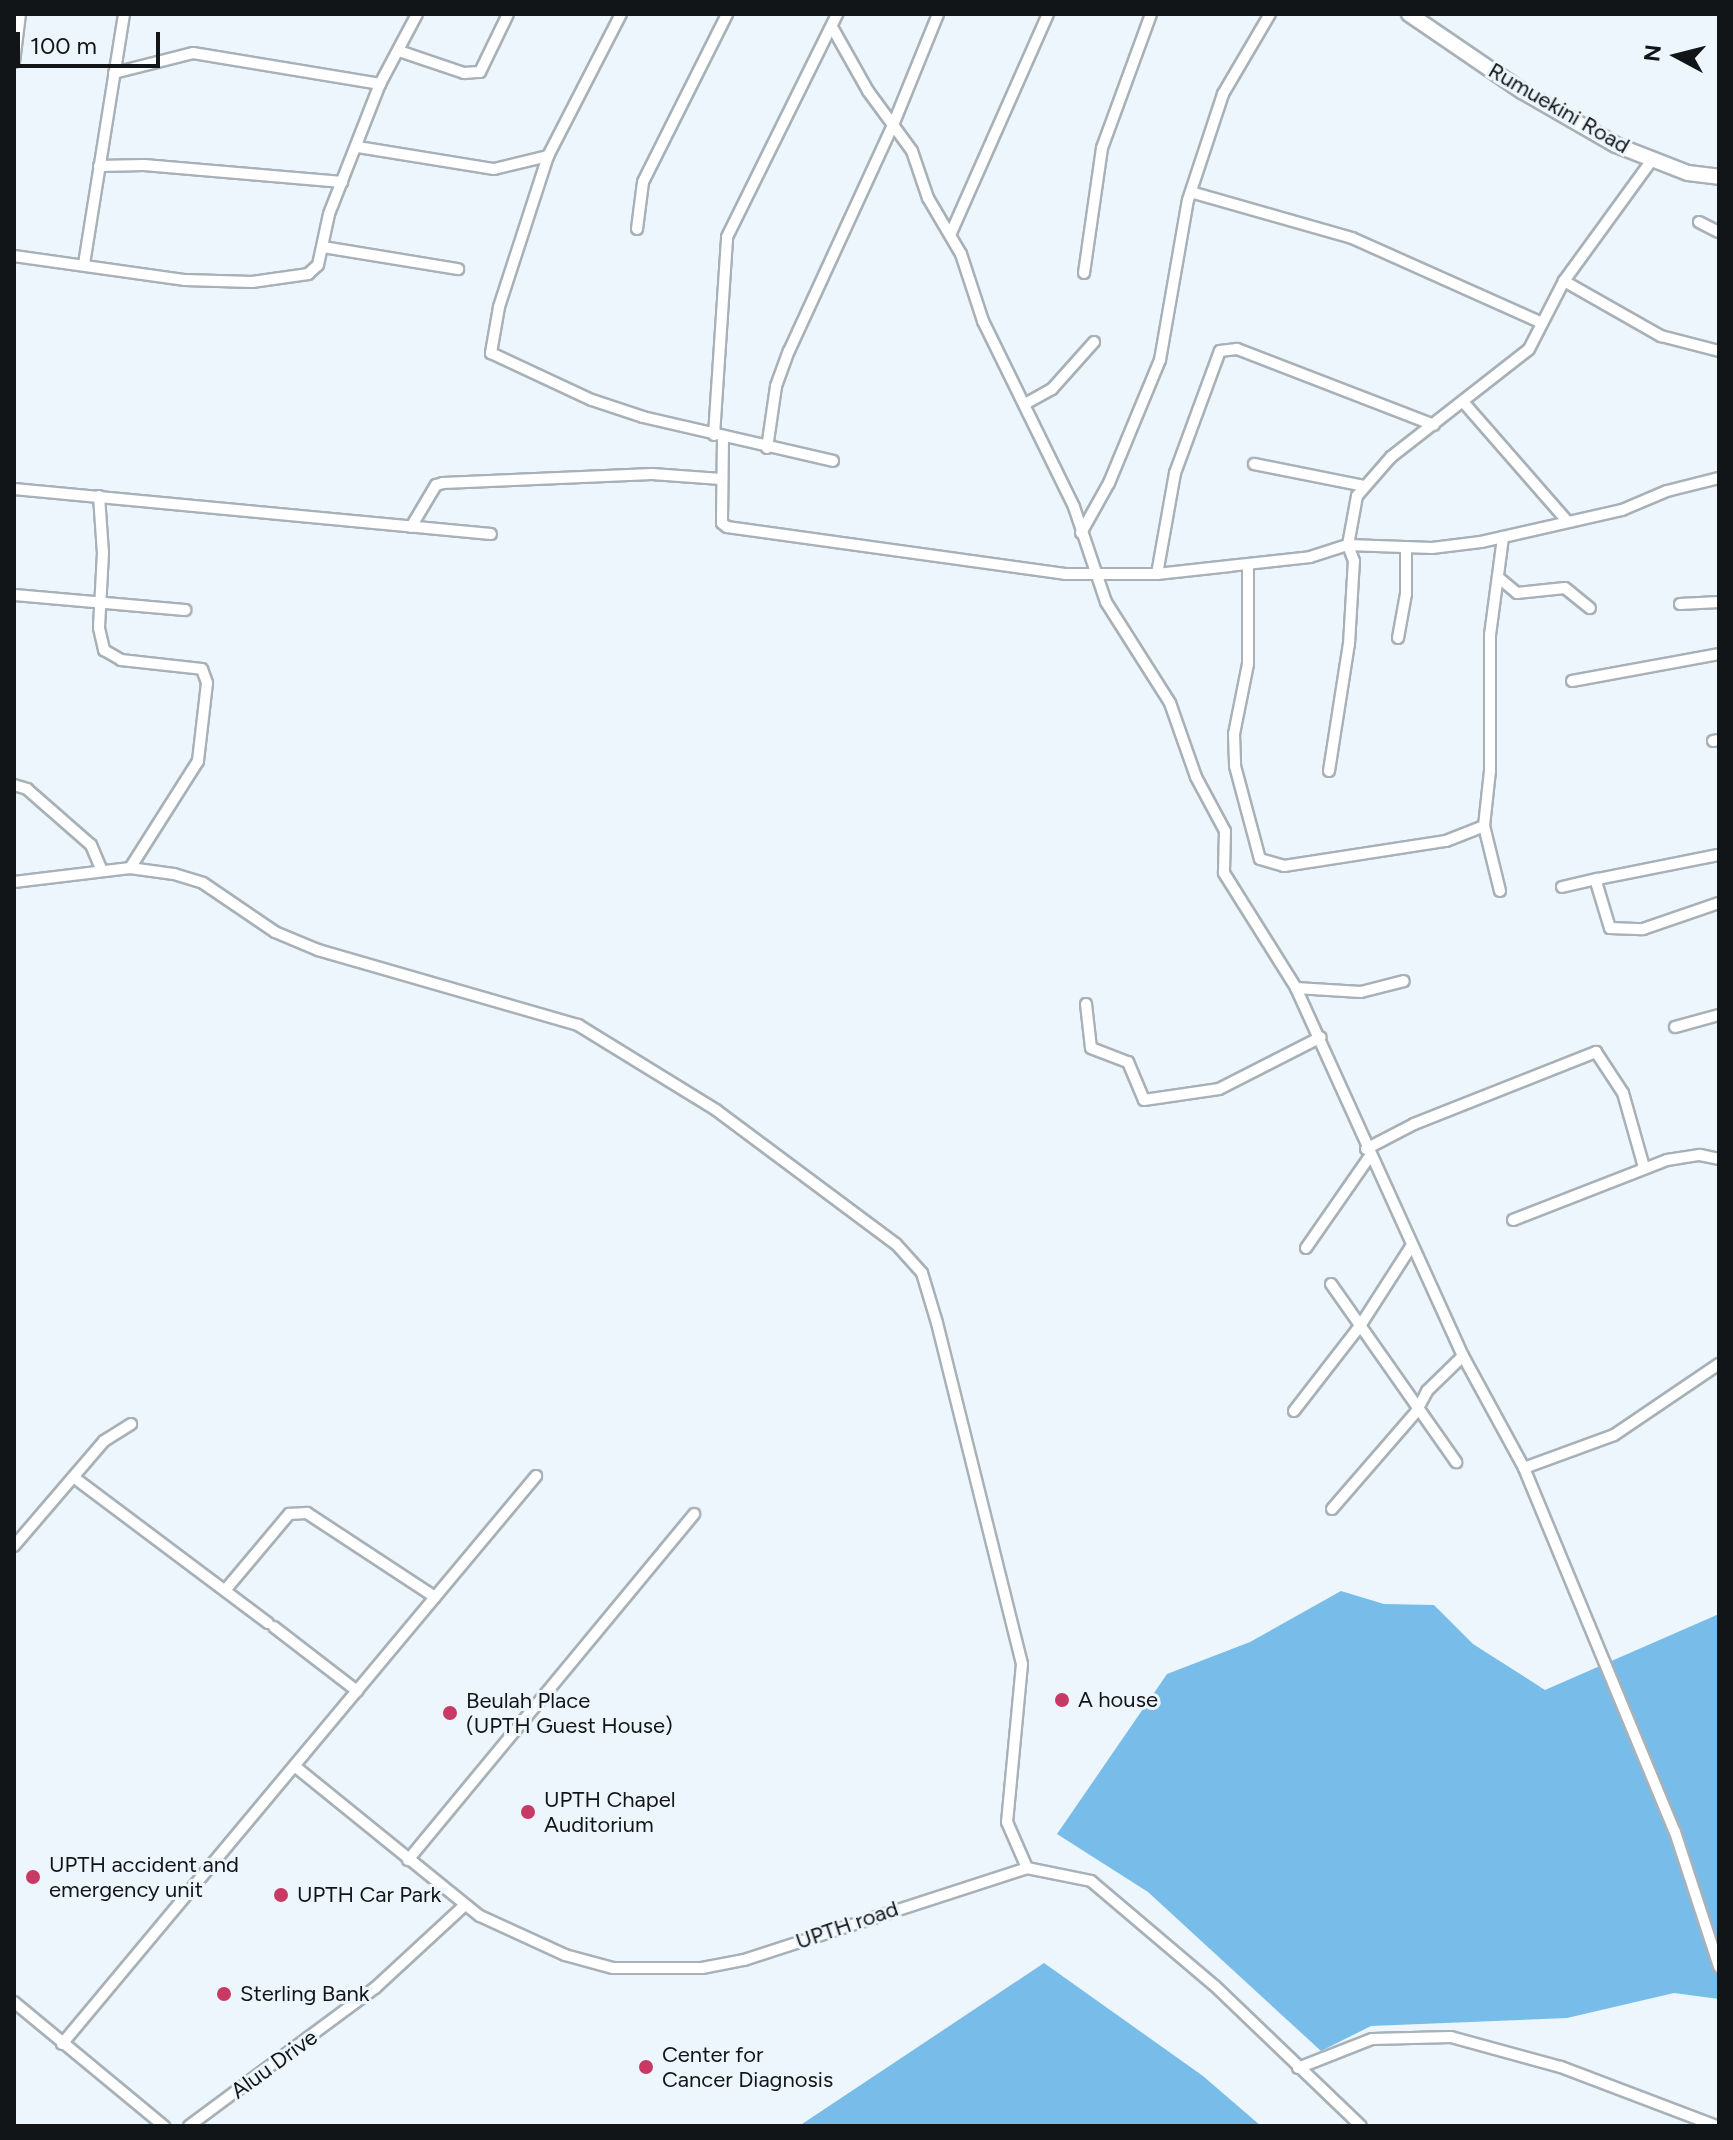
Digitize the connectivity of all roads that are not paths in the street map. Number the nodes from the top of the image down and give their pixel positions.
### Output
1 (20, 14) edge
2 (124, 14) edge
3 (417, 14) edge
4 (508, 14) edge
5 (621, 14) edge
6 (727, 14) edge
7 (837, 14) edge
8 (938, 14) edge
9 (1048, 14) edge
10 (1151, 14) edge
11 (1270, 14) edge
12 (1409, 14) edge
13 (832, 27) junction
14 (399, 51) junction
15 (14, 62) edge
16 (114, 73) junction
17 (380, 84) junction
18 (893, 125) junction
19 (358, 147) junction
20 (548, 156) junction
21 (1652, 160) junction
22 (99, 166) junction
23 (1719, 177) edge
24 (342, 182) junction
25 (1194, 193) junction
26 (1699, 222) dead end
27 (637, 229) dead end
28 (1719, 232) edge
29 (951, 233) junction
30 (323, 247) junction
31 (14, 256) edge
32 (84, 264) junction
33 (458, 269) dead end
34 (1084, 273) dead end
35 (1564, 281) junction
36 (1542, 323) junction
37 (1094, 342) dead end
38 (1719, 351) edge
39 (1025, 404) junction
40 (1465, 404) junction
41 (1434, 425) junction
42 (718, 436) junction
43 (767, 448) junction
44 (833, 461) dead end
45 (1254, 464) dead end
46 (1719, 478) edge
47 (721, 479) junction
48 (1364, 486) junction
49 (14, 489) edge
50 (99, 496) junction
51 (1567, 521) junction
52 (411, 527) junction
53 (1081, 533) junction
54 (491, 534) dead end
55 (1503, 537) junction
56 (1348, 545) junction
57 (1406, 547) junction
58 (1248, 566) junction
59 (1098, 573) junction
60 (1157, 574) junction
61 (1499, 578) junction
62 (14, 595) edge
63 (1719, 602) edge
64 (99, 604) junction
65 (1680, 604) dead end
66 (1590, 608) dead end
67 (185, 610) dead end
68 (1398, 638) dead end
69 (1719, 654) edge
70 (1572, 681) dead end
71 (1329, 771) dead end
72 (14, 785) edge
73 (1484, 826) junction
74 (1718, 855) edge
75 (130, 868) junction
76 (102, 871) junction
77 (1598, 879) junction
78 (14, 882) edge
79 (1562, 887) dead end
80 (1500, 891) dead end
81 (1719, 903) edge
82 (1404, 981) dead end
83 (1296, 988) junction
84 (1086, 1004) dead end
85 (1719, 1015) edge
86 (1675, 1027) dead end
87 (1321, 1037) junction
88 (1368, 1152) junction
89 (1719, 1159) edge
90 (1644, 1167) junction
91 (1513, 1220) dead end
92 (1412, 1245) junction
93 (1306, 1248) dead end
94 (1331, 1284) dead end
95 (1360, 1326) junction
96 (1463, 1356) junction
97 (1719, 1364) edge
98 (1418, 1408) junction
99 (1294, 1411) dead end
100 (131, 1424) dead end
101 (1456, 1462) dead end
102 (1524, 1468) junction
103 (536, 1476) dead end
104 (76, 1479) junction
105 (1332, 1509) dead end
106 (694, 1514) dead end
107 (14, 1546) edge
108 (227, 1588) junction
109 (435, 1597) junction
110 (357, 1691) junction
111 (297, 1768) junction
112 (408, 1860) junction
113 (1027, 1868) junction
114 (465, 1905) junction
115 (1719, 1967) edge
116 (14, 2002) edge
117 (62, 2044) junction
118 (1298, 2068) junction
119 (164, 2126) edge
120 (189, 2126) edge
121 (1361, 2126) edge
122 (1716, 2126) edge

1 - 15 street
2 - 16 street
3 - 14 street
4 - 14 street
5 - 20 street
6 - 27 street
7 - 13 street
8 - 18 street
9 - 29 street
10 - 34 street
11 - 25 street
12 - 21 street, Rumuekini Road
13 - 18 street
13 - 42 street
14 - 17 street
16 - 17 street
16 - 22 street
17 - 19 street
18 - 29 street
18 - 43 street
19 - 20 street
19 - 24 street
20 - 42 street
21 - 23 street, Rumuekini Road
21 - 35 street
22 - 24 street
22 - 32 street
24 - 30 street
25 - 36 street
25 - 53 street
26 - 28 street
29 - 39 street
30 - 32 street
30 - 33 street
31 - 32 street
35 - 36 street
35 - 38 street
36 - 40 street
37 - 39 street
39 - 53 street
40 - 41 street
40 - 51 street
41 - 48 street
41 - 60 street
42 - 43 street
42 - 47 street
43 - 44 street
45 - 48 street
46 - 51 street
47 - 52 street
47 - 59 street
48 - 56 street
49 - 50 street
50 - 52 street
50 - 64 street
51 - 55 street
52 - 54 street
53 - 59 street
55 - 57 street
55 - 61 street
56 - 57 street
56 - 58 street
56 - 71 street
57 - 68 street
58 - 60 street
58 - 73 street
59 - 60 street
59 - 83 street
61 - 66 street
61 - 73 street
62 - 64 street
63 - 65 street
64 - 67 street
64 - 75 street
69 - 70 street
72 - 76 street
73 - 80 street
74 - 77 street
75 - 76 street
75 - 113 street
76 - 78 street
77 - 79 street
77 - 81 street
82 - 83 street
83 - 87 street
84 - 87 street
85 - 86 street
87 - 88 street
88 - 90 street
88 - 92 street
88 - 93 street
89 - 90 street
90 - 91 street
92 - 95 street
92 - 96 street
94 - 95 street
95 - 98 street
95 - 99 street
96 - 98 street
96 - 102 street
97 - 102 street
98 - 101 street
98 - 105 street
100 - 104 street
102 - 115 street
103 - 109 street
104 - 107 street
104 - 108 street
106 - 112 street
108 - 109 street
108 - 110 street
109 - 110 street
110 - 111 street
111 - 112 street, UPTH road
111 - 117 street
112 - 114 street, UPTH road
113 - 114 street, UPTH road
113 - 118 street, UPTH road
114 - 120 street, Aluu Drive
116 - 117 street
117 - 119 street
118 - 121 street, UPTH road
118 - 122 street

